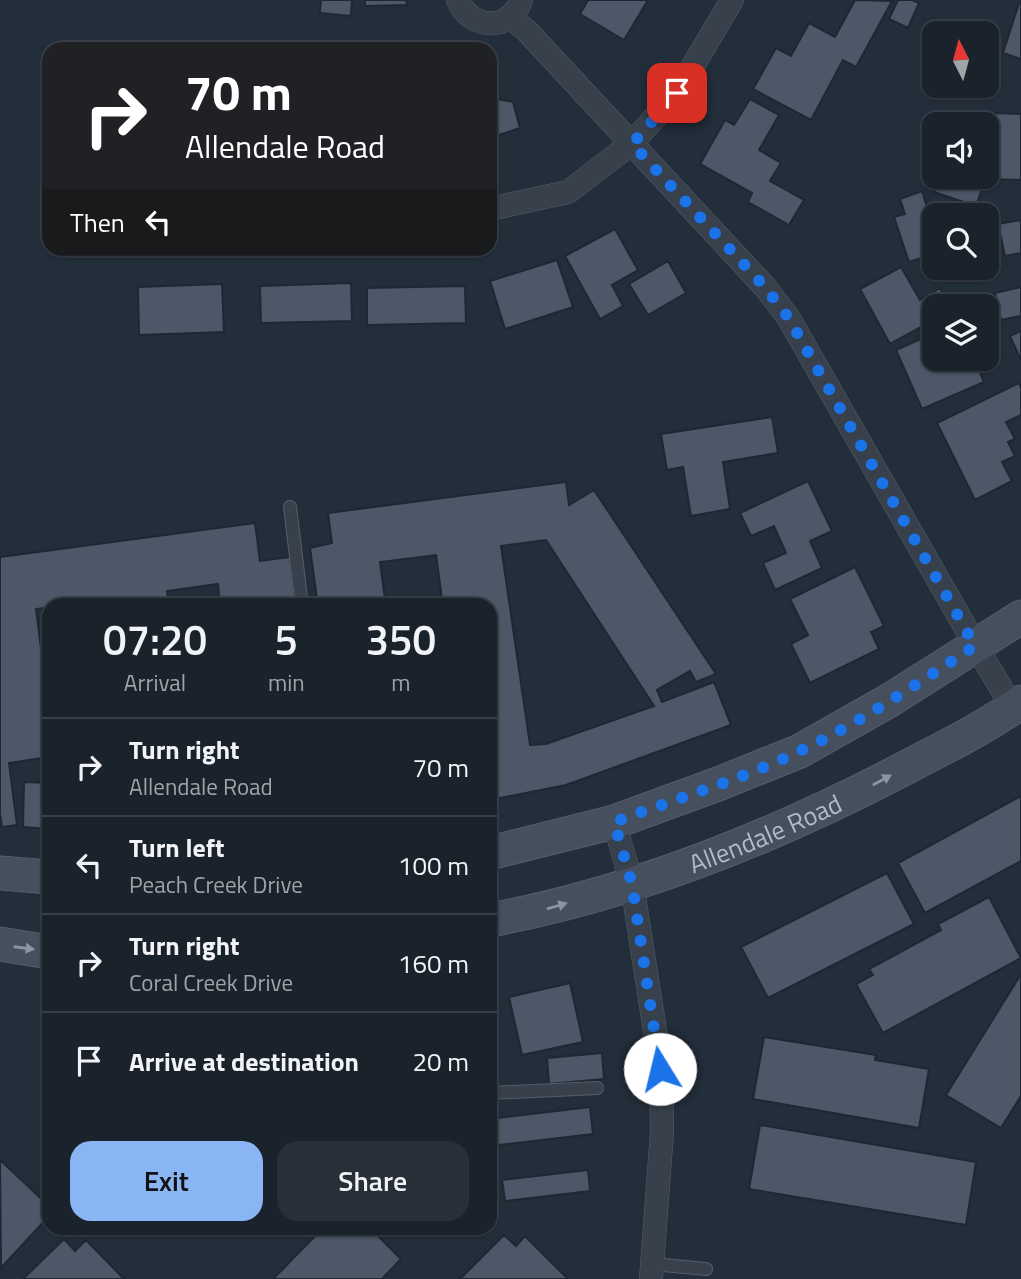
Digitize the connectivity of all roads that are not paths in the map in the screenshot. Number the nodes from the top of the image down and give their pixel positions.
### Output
1 (458, 0) edge
2 (732, 0) edge
3 (515, 9) edge
4 (632, 144) junction
5 (497, 207) edge
6 (290, 507) dead end
7 (301, 598) edge
8 (1021, 617) edge
9 (975, 646) junction
10 (1017, 705) edge
11 (614, 822) junction
12 (497, 851) edge
13 (0, 873) edge
14 (42, 876) edge
15 (632, 884) junction
16 (497, 919) edge
17 (0, 944) edge
18 (42, 951) edge
19 (597, 1088) dead end
20 (497, 1093) edge
21 (706, 1269) dead end
22 (651, 1271) edge

1 - 3 street
2 - 4 street
3 - 4 street
4 - 5 street
4 - 9 street
6 - 7 lane
8 - 9 main road
9 - 10 street
9 - 11 main road
15 -> 10 main road, Allendale Road
11 - 12 main road
11 - 15 street
13 - 14 main road
16 -> 15 main road, Allendale Road
15 - 22 street
17 -> 18 main road
19 - 20 lane
21 - 22 lane

